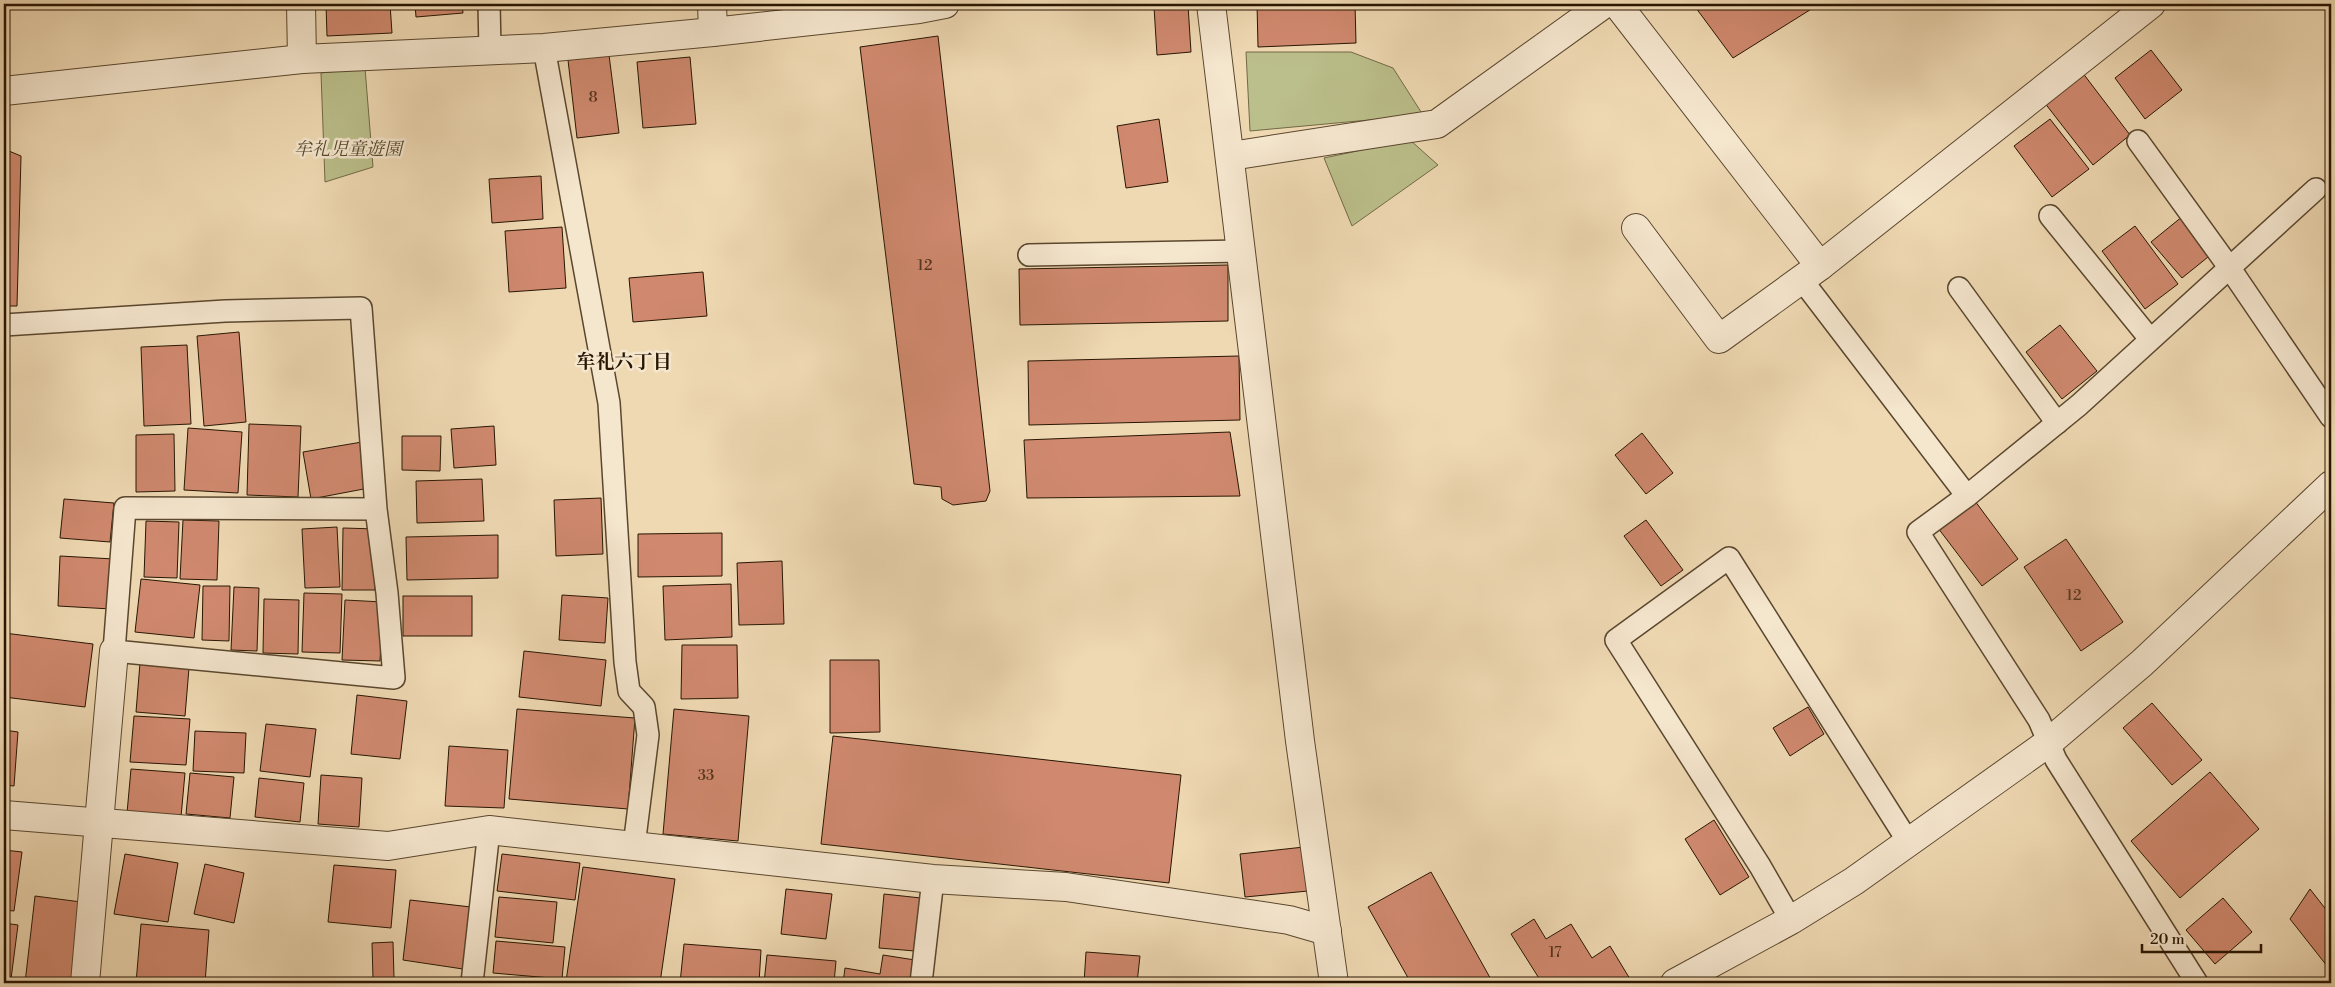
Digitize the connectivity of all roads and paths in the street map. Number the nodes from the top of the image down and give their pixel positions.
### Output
1 (301, 4) edge
2 (489, 4) edge
3 (712, 4) edge
4 (945, 4) edge
5 (1211, 4) edge
6 (1604, 4) edge
7 (1617, 4) edge
8 (2151, 4) edge
9 (919, 6) edge
10 (713, 32) junction
11 (544, 48) junction
12 (490, 50) junction
13 (302, 59) junction
14 (4, 91) edge
15 (2138, 141) dead end
16 (1231, 156) junction
17 (2316, 190) dead end
18 (2050, 216) dead end
19 (1636, 228) dead end
20 (1242, 251) junction
21 (1029, 254) dead end
22 (2229, 267) junction
23 (1811, 273) junction
24 (1959, 288) dead end
25 (4, 324) edge
26 (2150, 339) junction
27 (2331, 417) edge
28 (2057, 423) junction
29 (2331, 485) edge
30 (1967, 496) junction
31 (376, 510) junction
32 (114, 651) junction
33 (2048, 743) junction
34 (4, 815) edge
35 (100, 824) junction
36 (489, 830) junction
37 (1909, 843) junction
38 (634, 846) junction
39 (933, 879) junction
40 (1791, 920) junction
41 (1327, 931) junction
42 (85, 983) edge
43 (472, 983) edge
44 (921, 983) edge
45 (1334, 983) edge
46 (1675, 983) edge
47 (2197, 983) edge

1 - 13 street
2 - 12 lane
3 - 10 street
4 - 9 street
5 - 16 street
6 - 16 street
7 - 23 street
8 - 23 street
9 - 10 street
10 - 11 street
11 - 12 street
11 - 38 lane
12 - 13 street
13 - 14 street
15 - 22 lane
16 - 20 street
17 - 22 lane
18 - 26 lane
19 - 23 street
20 - 21 lane
20 - 41 street
22 - 26 lane
22 - 27 lane
23 - 30 lane
24 - 28 lane
25 - 31 lane
26 - 28 lane
28 - 30 lane
29 - 33 street
30 - 33 lane
31 - 32 lane
31 - 32 lane
32 - 35 street
33 - 37 street
33 - 47 lane
34 - 35 street
35 - 36 street
35 - 42 street
36 - 38 street
36 - 43 lane
37 - 40 street
37 - 40 lane
38 - 39 street
39 - 41 street
39 - 44 lane
40 - 46 street
41 - 45 street

